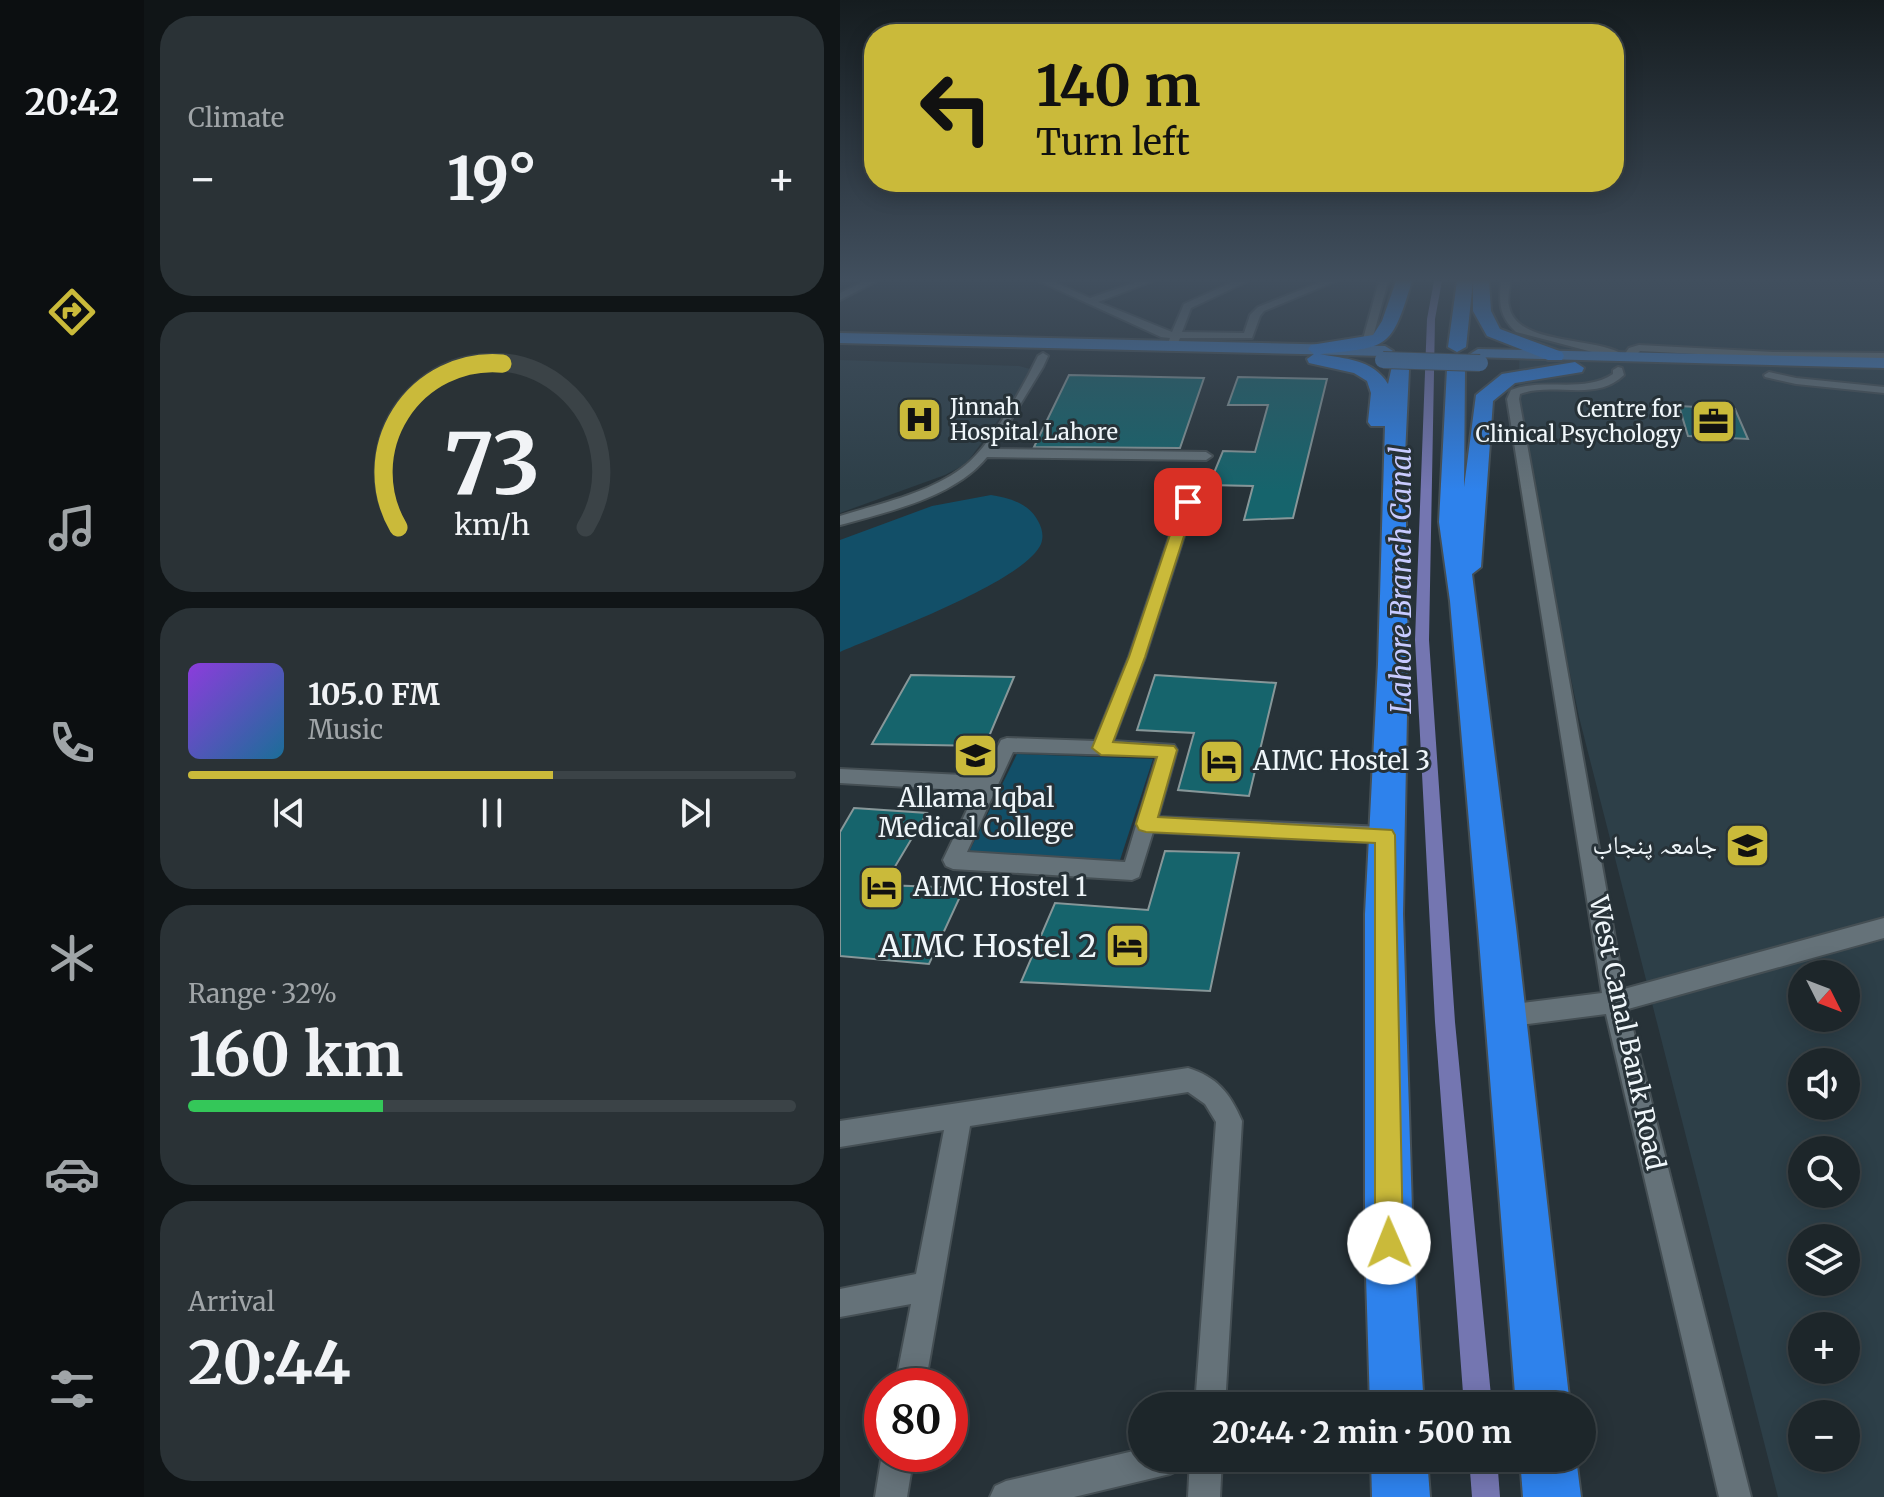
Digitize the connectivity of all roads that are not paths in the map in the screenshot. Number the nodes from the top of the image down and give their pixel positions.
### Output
1 (1047, 350) edge
2 (988, 351) edge
3 (1105, 351) edge
4 (1282, 351) edge
5 (1381, 351) edge
6 (1386, 351) tunnel mouth
7 (1458, 351) edge
8 (1542, 351) edge
9 (1608, 351) edge
10 (840, 353) edge
11 (1317, 354) junction
12 (1386, 355) junction
13 (1555, 356) junction
14 (1479, 359) junction
15 (1622, 361) junction
16 (1880, 362) edge
17 (1575, 368) junction
18 (1769, 375) junction
19 (1884, 380) edge
20 (1884, 390) edge
21 (982, 453) junction
22 (1206, 456) dead end
23 (1188, 502) dead end
24 (840, 521) edge
25 (1393, 569) junction
26 (1463, 601) junction
27 (1101, 748) junction
28 (840, 776) edge
29 (989, 784) junction
30 (1146, 824) junction
31 (1385, 835) junction
32 (1884, 928) edge
33 (1615, 1002) junction
34 (1505, 1016) junction
35 (959, 1116) junction
36 (840, 1134) edge
37 (928, 1286) junction
38 (840, 1303) edge
39 (913, 1368) edge
40 (1211, 1392) edge
41 (1396, 1392) edge
42 (1542, 1392) edge
43 (1128, 1468) edge
44 (895, 1472) edge
45 (1205, 1472) edge
46 (1400, 1472) edge
47 (1549, 1472) edge
48 (891, 1497) edge
49 (1006, 1497) edge
50 (1204, 1497) edge
51 (1401, 1497) edge
52 (1552, 1497) edge
53 (1735, 1497) edge

1 - 21 street
2 - 10 main road
3 - 11 main road
4 - 11 main road
5 - 12 street
6 - 12 highway
7 - 26 highway
8 - 13 highway
9 - 15 street
11 - 12 highway
11 - 25 highway
12 - 14 main road, bridge
12 - 25 highway
13 - 14 main road
13 - 15 main road
14 - 17 main road
15 - 16 main road
15 - 17 main road
15 - 18 main road
15 - 33 street, West Canal Bank Road
17 - 26 highway
18 - 19 main road
18 - 20 street
21 - 22 street
21 - 24 street
23 - 27 street
25 - 31 highway
26 - 34 highway
27 - 29 street
27 - 30 street
28 - 29 street
29 - 30 street
30 - 31 street
31 - 41 highway
32 - 33 street
33 - 34 street
33 - 53 street, West Canal Bank Road
34 - 42 highway
35 - 36 street
35 - 37 street
35 - 40 street
37 - 38 street
37 - 39 street
43 - 49 street
44 - 48 street
45 - 50 street
46 - 51 highway
47 - 52 highway

